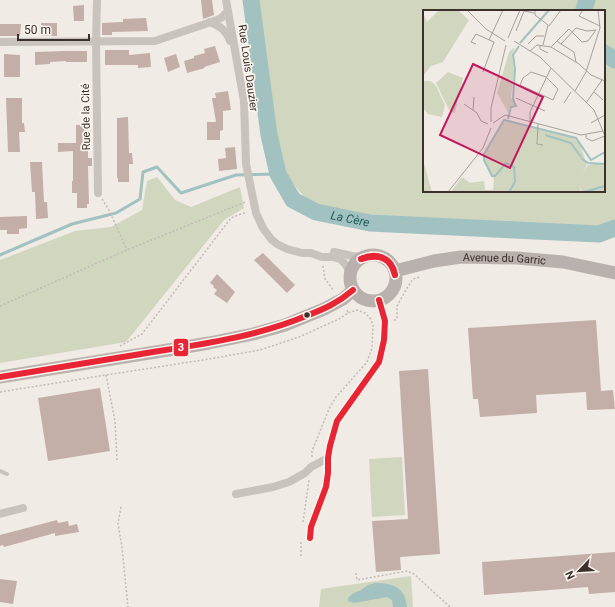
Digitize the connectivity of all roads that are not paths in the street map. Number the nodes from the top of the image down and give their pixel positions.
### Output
1 (97, 0) edge
2 (226, 0) edge
3 (228, 11) junction
4 (210, 22) junction
5 (0, 42) edge
6 (96, 42) junction
7 (237, 62) junction
8 (98, 193) road end
9 (311, 253) junction
10 (364, 257) junction
11 (395, 271) junction
12 (615, 272) edge
13 (351, 274) junction
14 (353, 290) junction
15 (379, 300) junction
16 (0, 377) edge
17 (328, 458) junction
18 (0, 471) edge
19 (7, 474) dead end
20 (236, 494) dead end
21 (24, 508) dead end
22 (0, 514) edge
23 (310, 538) dead end

1 - 6 street, Rue de la Cité
2 - 3 street, Rue Louis Dauzier
3 - 4 street
3 - 7 street, Rue Louis Dauzier
4 - 6 street
4 - 7 street
5 - 6 street
6 - 8 street, Rue de la Cité
7 - 9 street, Rue Louis Dauzier
9 - 10 street
9 - 13 street
10 - 11 main road
10 - 13 main road
11 - 12 main road, Avenue du Garric
11 - 15 main road
13 - 14 main road
14 - 15 main road
14 - 16 main road
15 - 17 street
17 - 20 street
17 - 23 street
18 - 19 lane
21 - 22 street

